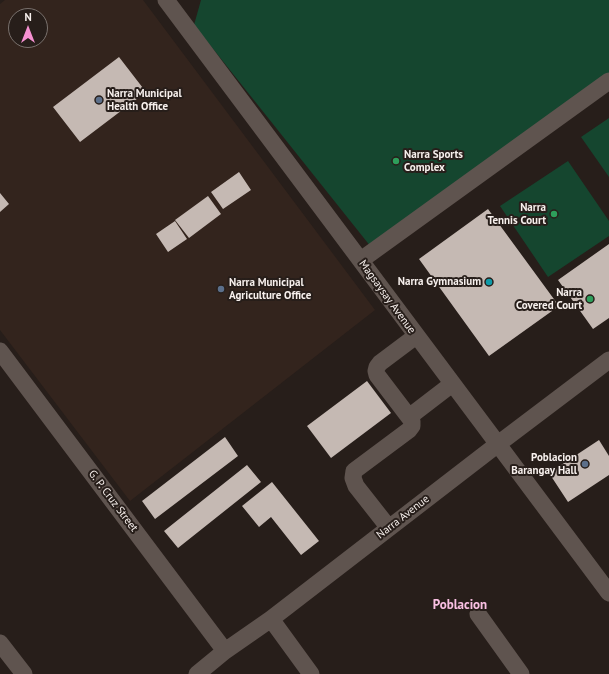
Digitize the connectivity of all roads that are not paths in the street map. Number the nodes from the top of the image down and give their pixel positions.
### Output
1 (166, 0) edge
2 (609, 81) edge
3 (361, 260) junction
4 (416, 336) junction
5 (0, 351) edge
6 (609, 360) edge
7 (452, 384) junction
8 (409, 417) junction
9 (498, 444) junction
10 (389, 528) junction
11 (609, 593) edge
12 (478, 614) dead end
13 (271, 619) junction
14 (0, 643) edge
15 (226, 651) junction
16 (24, 674) edge
17 (197, 674) edge
18 (311, 674) edge
19 (521, 674) edge

1 - 3 street, Magsaysay Avenue
2 - 3 street
3 - 4 street, Magsaysay Avenue
4 - 7 street, Magsaysay Avenue
4 - 8 street
5 - 15 street, G. P. Cruz Street
6 - 9 street, Narra Avenue
7 - 8 street
7 - 9 street, Magsaysay Avenue
8 - 10 street
9 - 10 street, Narra Avenue
9 - 11 street, Magsaysay Avenue
10 - 13 street, Narra Avenue
12 - 19 street
13 - 15 street, Narra Avenue
13 - 18 street
14 - 16 street
15 - 17 street, Narra Avenue

